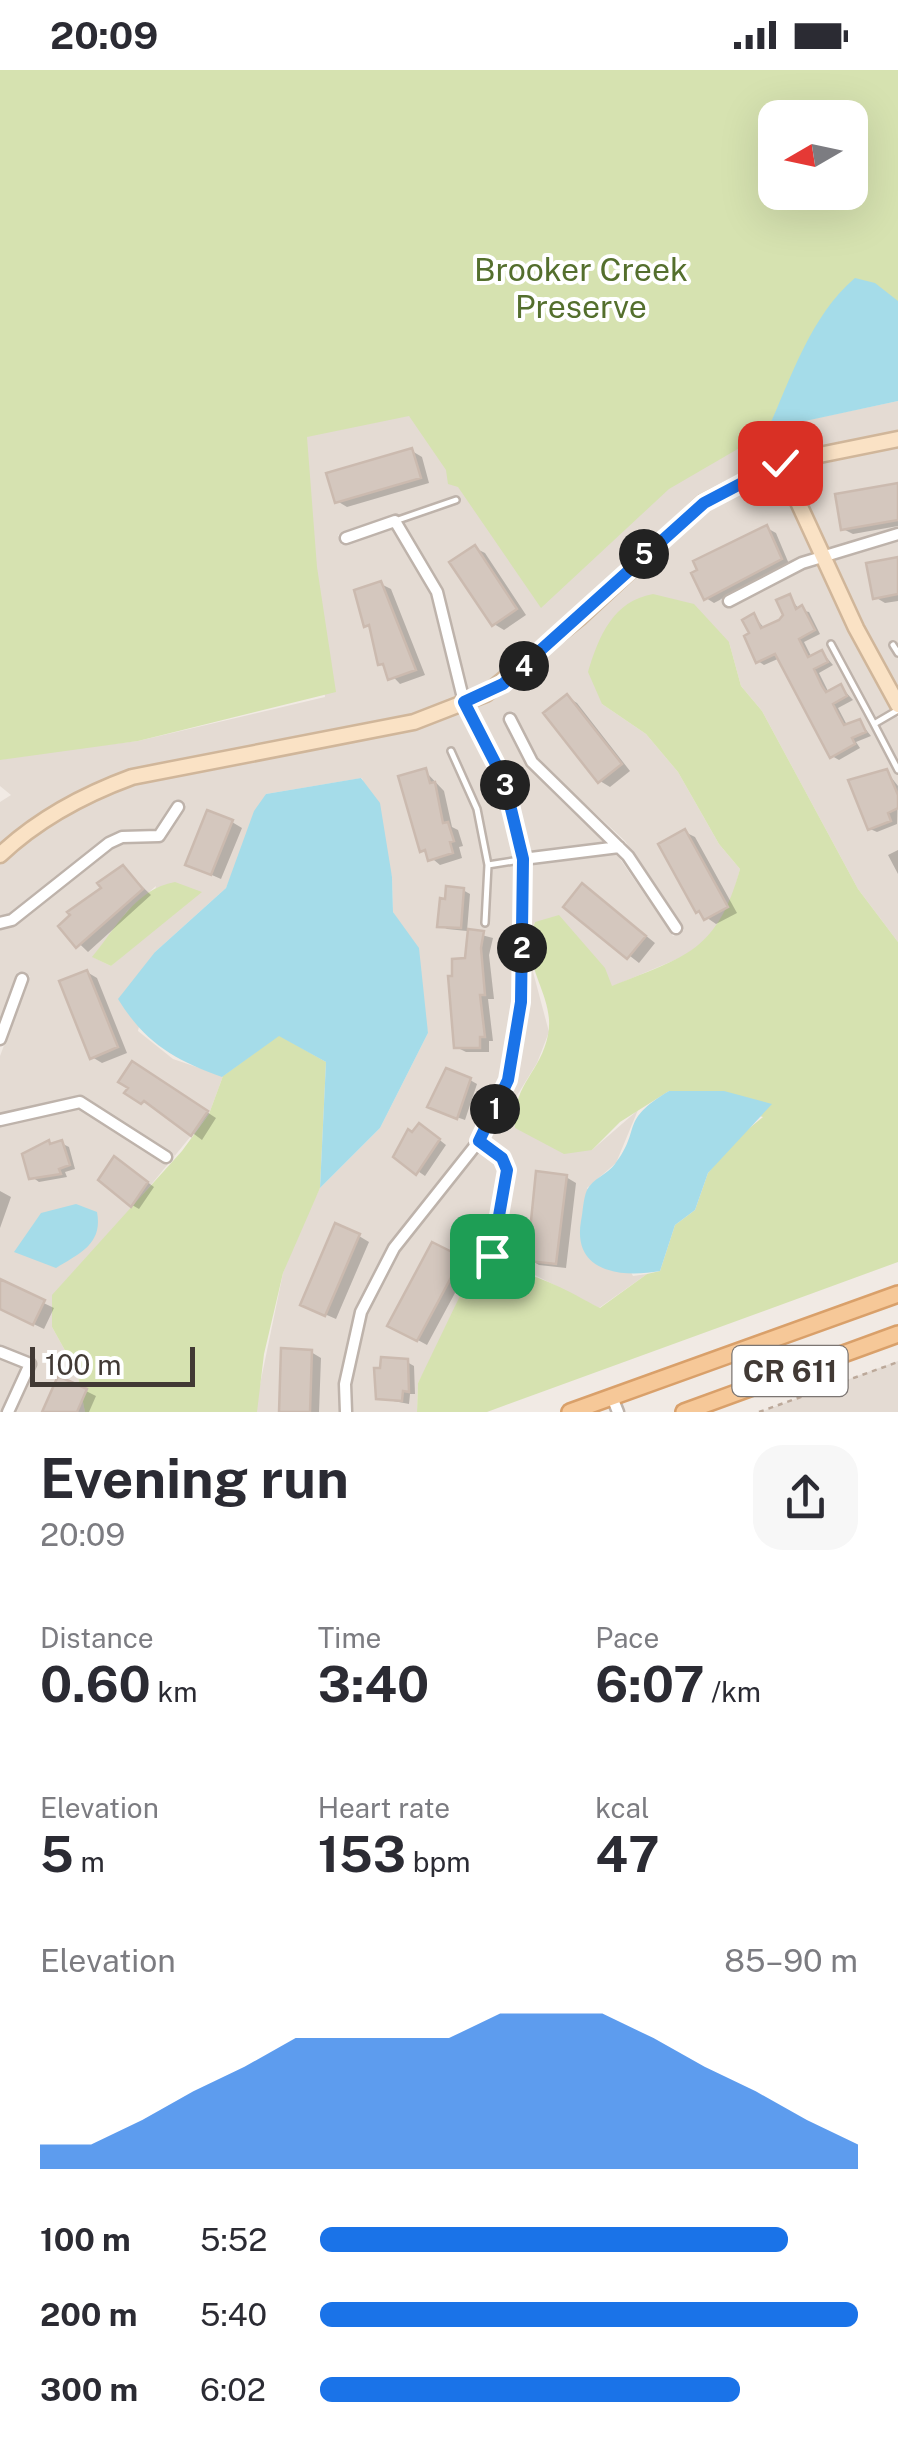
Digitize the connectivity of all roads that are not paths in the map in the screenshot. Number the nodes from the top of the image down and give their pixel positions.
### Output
1 (898, 439) edge
2 (780, 463) junction
3 (456, 500) dead end
4 (395, 521) junction
5 (898, 534) edge
6 (346, 538) dead end
7 (824, 559) junction
8 (729, 601) dead end
9 (830, 644) dead end
10 (893, 645) dead end
11 (898, 652) edge
12 (464, 702) junction
13 (898, 708) edge
14 (510, 719) dead end
15 (874, 724) junction
16 (452, 751) dead end
17 (898, 770) edge
18 (178, 807) dead end
19 (619, 847) junction
20 (0, 855) edge
21 (523, 859) junction
22 (488, 866) junction
23 (486, 922) dead end
24 (0, 923) edge
25 (676, 928) dead end
26 (22, 979) dead end
27 (0, 1038) edge
28 (0, 1120) edge
29 (479, 1141) junction
30 (166, 1157) dead end
31 (492, 1256) dead end
32 (898, 1294) edge
33 (898, 1334) edge
34 (0, 1352) edge
35 (614, 1404) edge
36 (8, 1412) edge
37 (346, 1412) edge
38 (570, 1412) edge
39 (684, 1412) edge

1 - 2 street
2 - 7 street
2 - 12 street
3 - 4 lane
4 - 6 street
4 - 12 street
5 - 7 street
7 - 8 street
7 - 13 street
9 - 15 lane
10 - 11 lane
12 - 20 street
12 - 21 street
13 - 15 lane
14 - 19 street
15 - 17 lane
16 - 22 lane
18 - 24 street
19 - 21 street
19 - 25 street
21 - 22 lane
21 - 29 street
22 - 23 lane
26 - 27 street
28 - 30 street
29 - 31 lane
29 - 37 street
32 - 35 main road, CR 611
33 - 39 main road, CR 611
34 - 36 street
35 - 38 main road, CR 611

